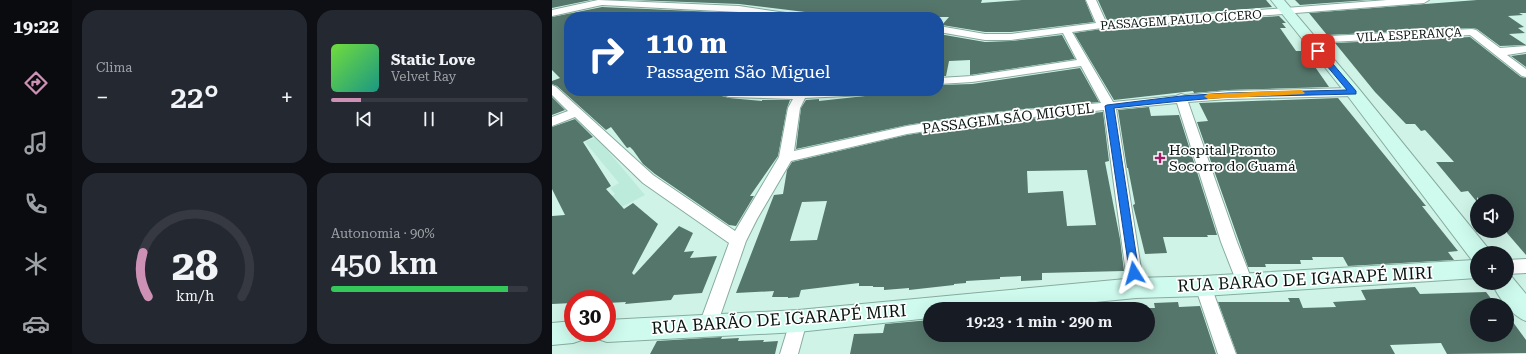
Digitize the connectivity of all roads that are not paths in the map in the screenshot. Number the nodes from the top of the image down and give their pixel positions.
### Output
1 (759, 0) edge
2 (1091, 0) edge
3 (1420, 0) edge
4 (1424, 0) edge
5 (603, 1) edge
6 (1282, 6) edge
7 (743, 9) junction
8 (737, 12) edge
9 (762, 12) edge
10 (552, 13) edge
11 (1102, 25) junction
12 (944, 30) edge
13 (1066, 30) junction
14 (1309, 40) junction
15 (1526, 49) edge
16 (1498, 51) junction
17 (1085, 62) junction
18 (1526, 74) edge
19 (944, 82) edge
20 (552, 89) edge
21 (1353, 92) junction
22 (800, 96) edge
23 (1181, 98) junction
24 (558, 102) edge
25 (1109, 106) junction
26 (576, 112) junction
27 (552, 122) edge
28 (786, 157) junction
29 (738, 241) junction
30 (1474, 246) edge
31 (1526, 266) edge
32 (1514, 267) edge
33 (1470, 269) edge
34 (1245, 283) junction
35 (1203, 286) junction
36 (1136, 288) junction
37 (1509, 290) edge
38 (1526, 311) edge
39 (798, 321) junction
40 (708, 326) junction
41 (616, 331) edge
42 (564, 333) edge
43 (552, 334) edge
44 (789, 354) edge
45 (1227, 354) edge

1 - 7 street
2 - 11 street
3 - 4 street, PASSAGEM PAULO CÍCERO
3 - 6 street, PASSAGEM PAULO CÍCERO
5 - 7 street
5 - 10 street
6 - 11 street, PASSAGEM PAULO CÍCERO
6 - 14 main road
7 - 8 street
7 - 9 street
11 - 13 street, PASSAGEM PAULO CÍCERO
12 - 13 street, PASSAGEM PAULO CÍCERO
13 - 17 street
14 - 16 street, VILA ESPERANÇA
14 - 21 main road
15 - 16 street
16 - 18 street, VILA ESPERANÇA
17 - 19 street
17 - 25 street
20 - 24 street
21 - 23 street, PASSAGEM SÃO MIGUEL
21 - 30 main road
22 - 28 street
23 - 25 street, PASSAGEM SÃO MIGUEL
23 - 34 street
24 - 26 street
25 - 28 street, PASSAGEM SÃO MIGUEL
25 - 36 street
26 - 27 street
26 - 29 street
28 - 29 street
29 - 40 street
31 - 32 street
33 - 34 main road, RUA BARÃO DE IGARAPÉ MIRI
34 - 35 main road, RUA BARÃO DE IGARAPÉ MIRI
35 - 36 main road, RUA BARÃO DE IGARAPÉ MIRI
35 - 45 street
36 - 39 main road, RUA BARÃO DE IGARAPÉ MIRI
37 - 38 main road
39 - 40 main road, RUA BARÃO DE IGARAPÉ MIRI
39 - 44 street
40 - 41 main road, RUA BARÃO DE IGARAPÉ MIRI
42 - 43 main road

